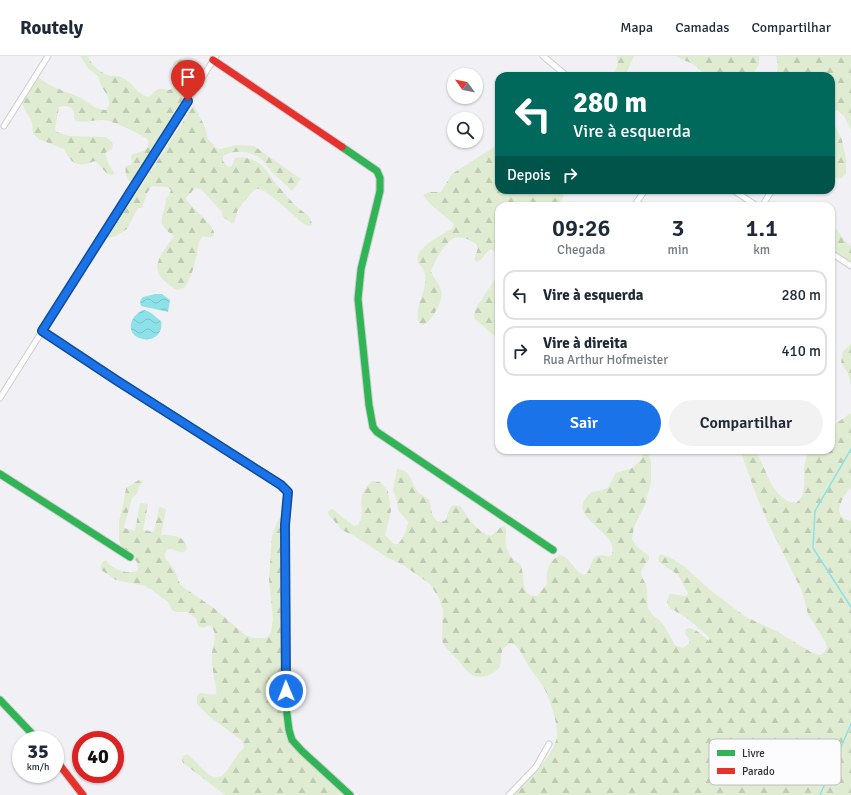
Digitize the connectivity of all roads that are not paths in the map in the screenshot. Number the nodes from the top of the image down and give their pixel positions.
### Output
1 (48, 56) edge
2 (544, 56) edge
3 (214, 58) edge
4 (562, 72) edge
5 (4, 126) dead end
6 (739, 194) edge
7 (751, 202) edge
8 (835, 256) edge
9 (851, 266) edge
10 (42, 331) junction
11 (0, 398) edge
12 (0, 474) edge
13 (552, 550) dead end
14 (130, 557) dead end
15 (0, 700) edge
16 (29, 731) edge
17 (549, 744) dead end
18 (64, 771) edge
19 (83, 795) edge
20 (350, 795) edge
21 (509, 795) edge

1 - 5 street
2 - 4 street
3 - 10 street
3 - 13 street
6 - 7 street
8 - 9 street
10 - 11 street
10 - 20 street
12 - 14 street
15 - 16 street
17 - 21 street
18 - 19 street

